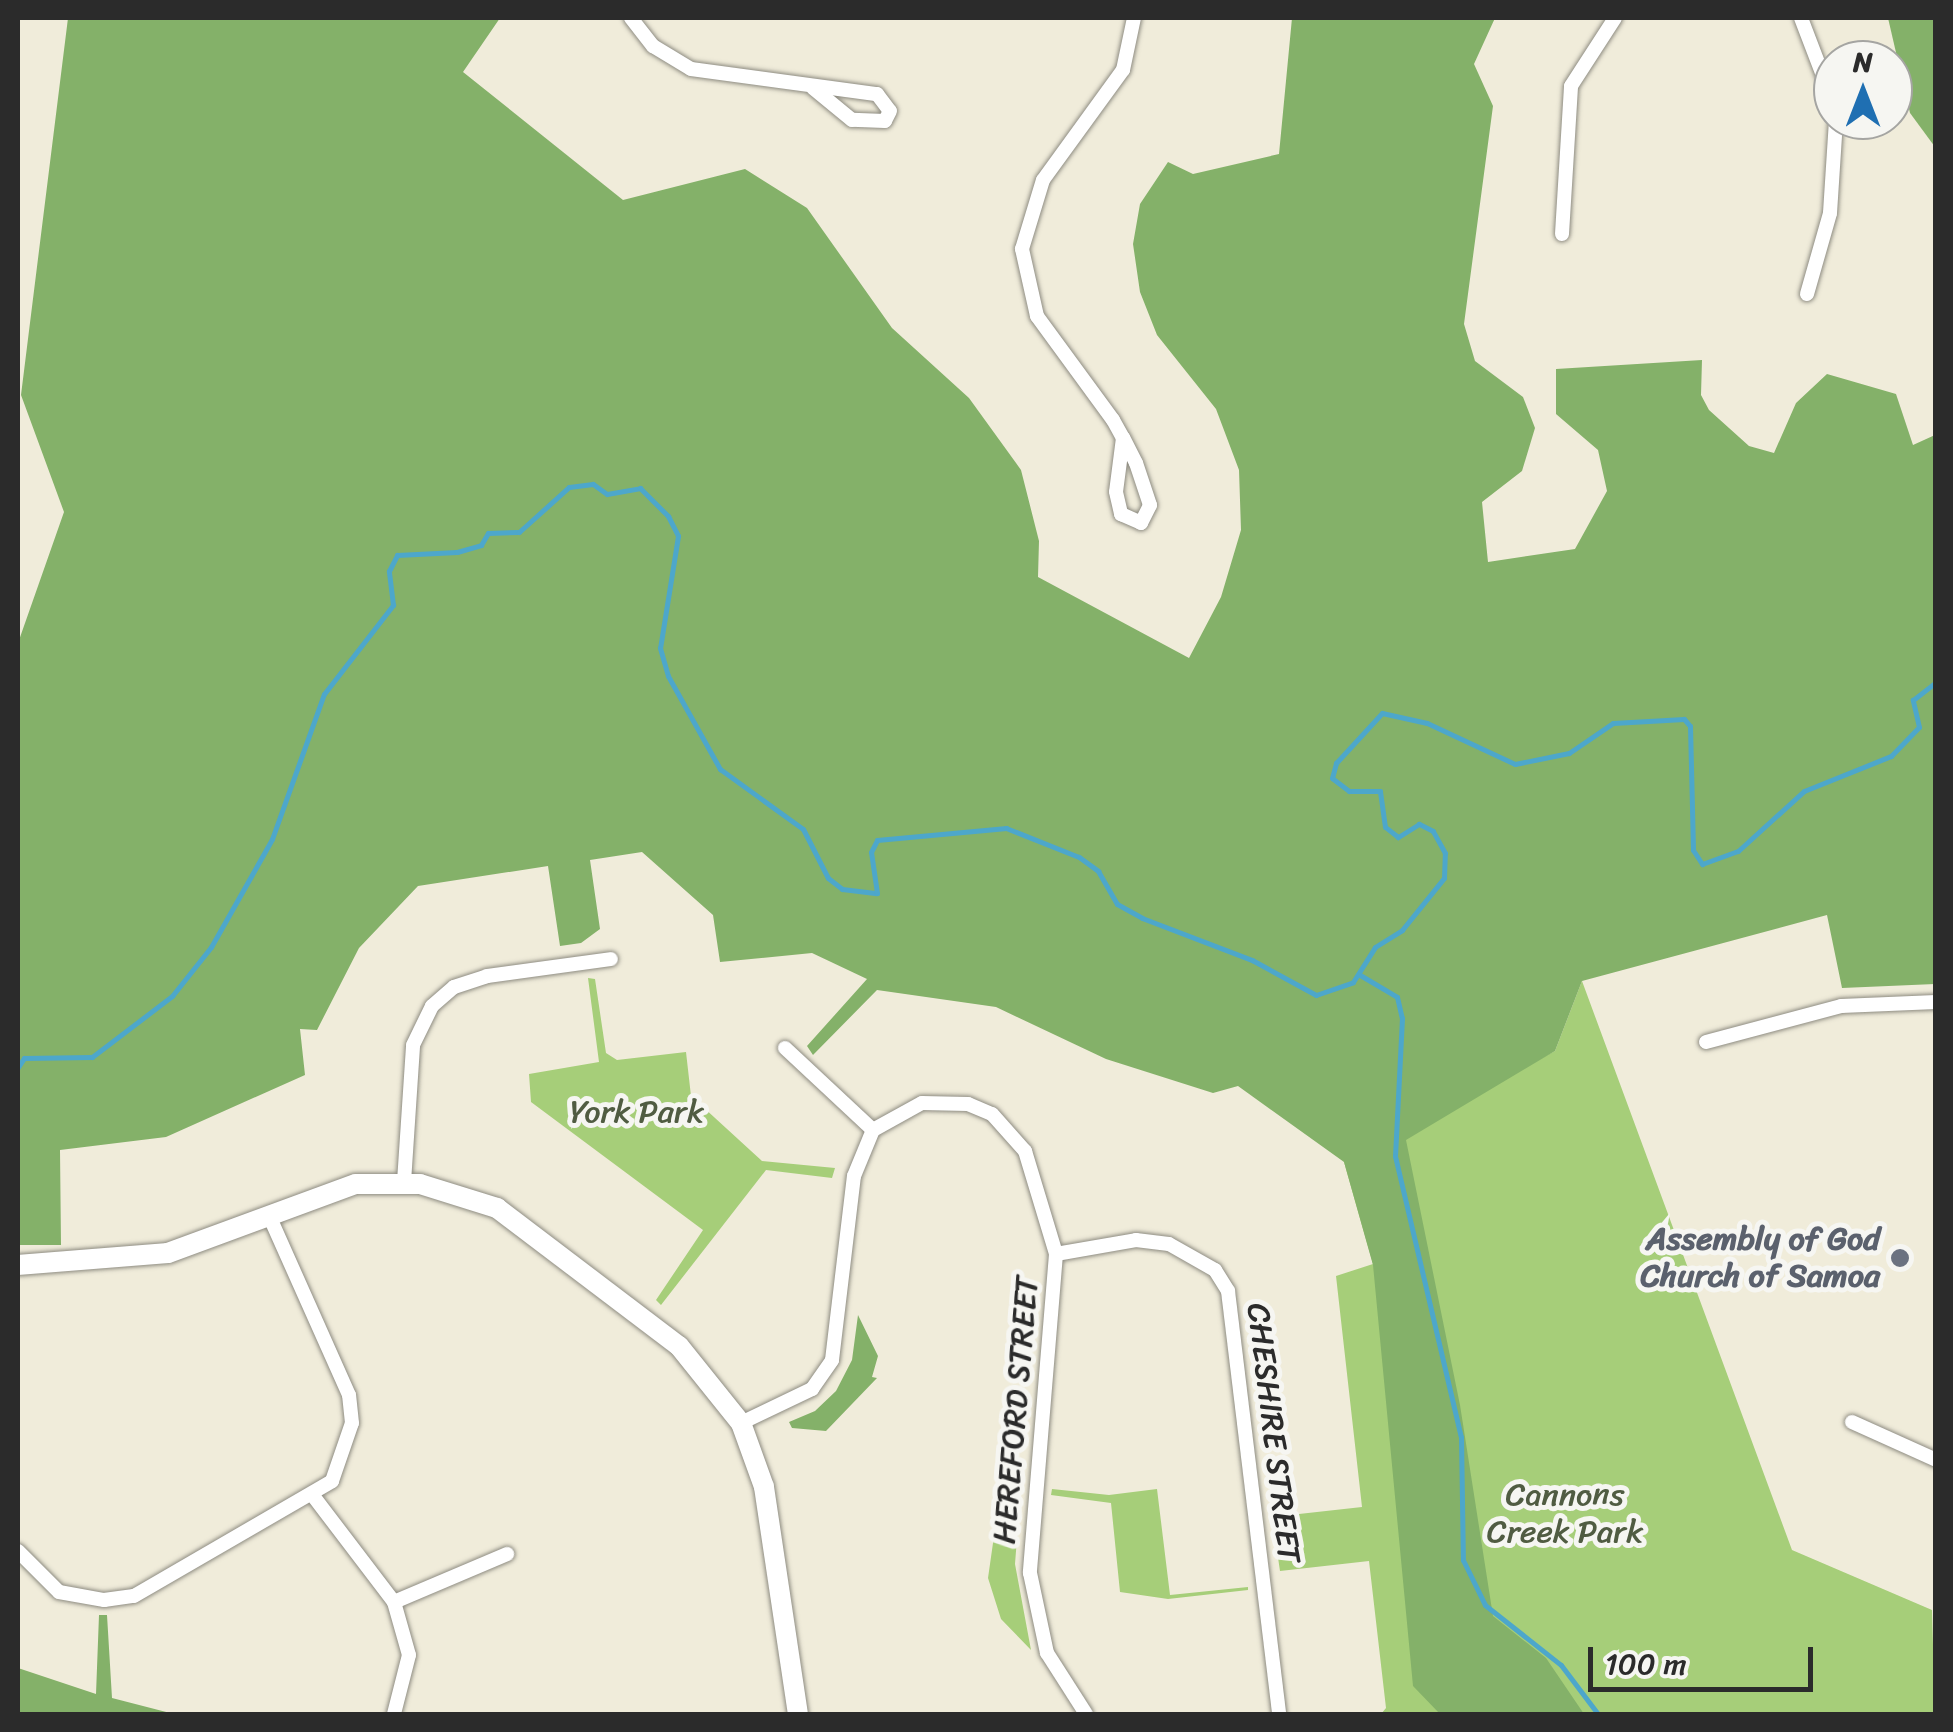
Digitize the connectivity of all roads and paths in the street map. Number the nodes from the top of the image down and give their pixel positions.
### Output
1 (631, 18) edge
2 (1134, 18) edge
3 (1615, 18) edge
4 (1801, 18) edge
5 (1813, 50) edge
6 (813, 88) junction
7 (1835, 140) edge
8 (1562, 234) dead end
9 (1808, 294) dead end
10 (1124, 438) junction
11 (611, 959) dead end
12 (1936, 1002) edge
13 (1706, 1042) dead end
14 (785, 1048) dead end
15 (873, 1130) junction
16 (404, 1182) junction
17 (269, 1215) junction
18 (1056, 1254) junction
19 (18, 1265) edge
20 (1852, 1422) dead end
21 (741, 1423) junction
22 (1936, 1460) edge
23 (314, 1496) junction
24 (18, 1551) edge
25 (506, 1554) dead end
26 (394, 1602) junction
27 (394, 1714) edge
28 (798, 1714) edge
29 (1086, 1714) edge
30 (1279, 1714) edge

1 - 6 street
2 - 10 street
3 - 8 street
4 - 5 street
6 - 6 street
7 - 9 street
10 - 10 street
11 - 16 street
12 - 13 street
14 - 15 street
15 - 18 street, HEREFORD STREET
15 - 21 street
16 - 17 main road
16 - 21 main road
17 - 19 main road
17 - 23 street
18 - 29 street, HEREFORD STREET
18 - 30 street, CHESHIRE STREET
20 - 22 street
21 - 28 main road
23 - 24 street
23 - 26 street
25 - 26 street
26 - 27 street

